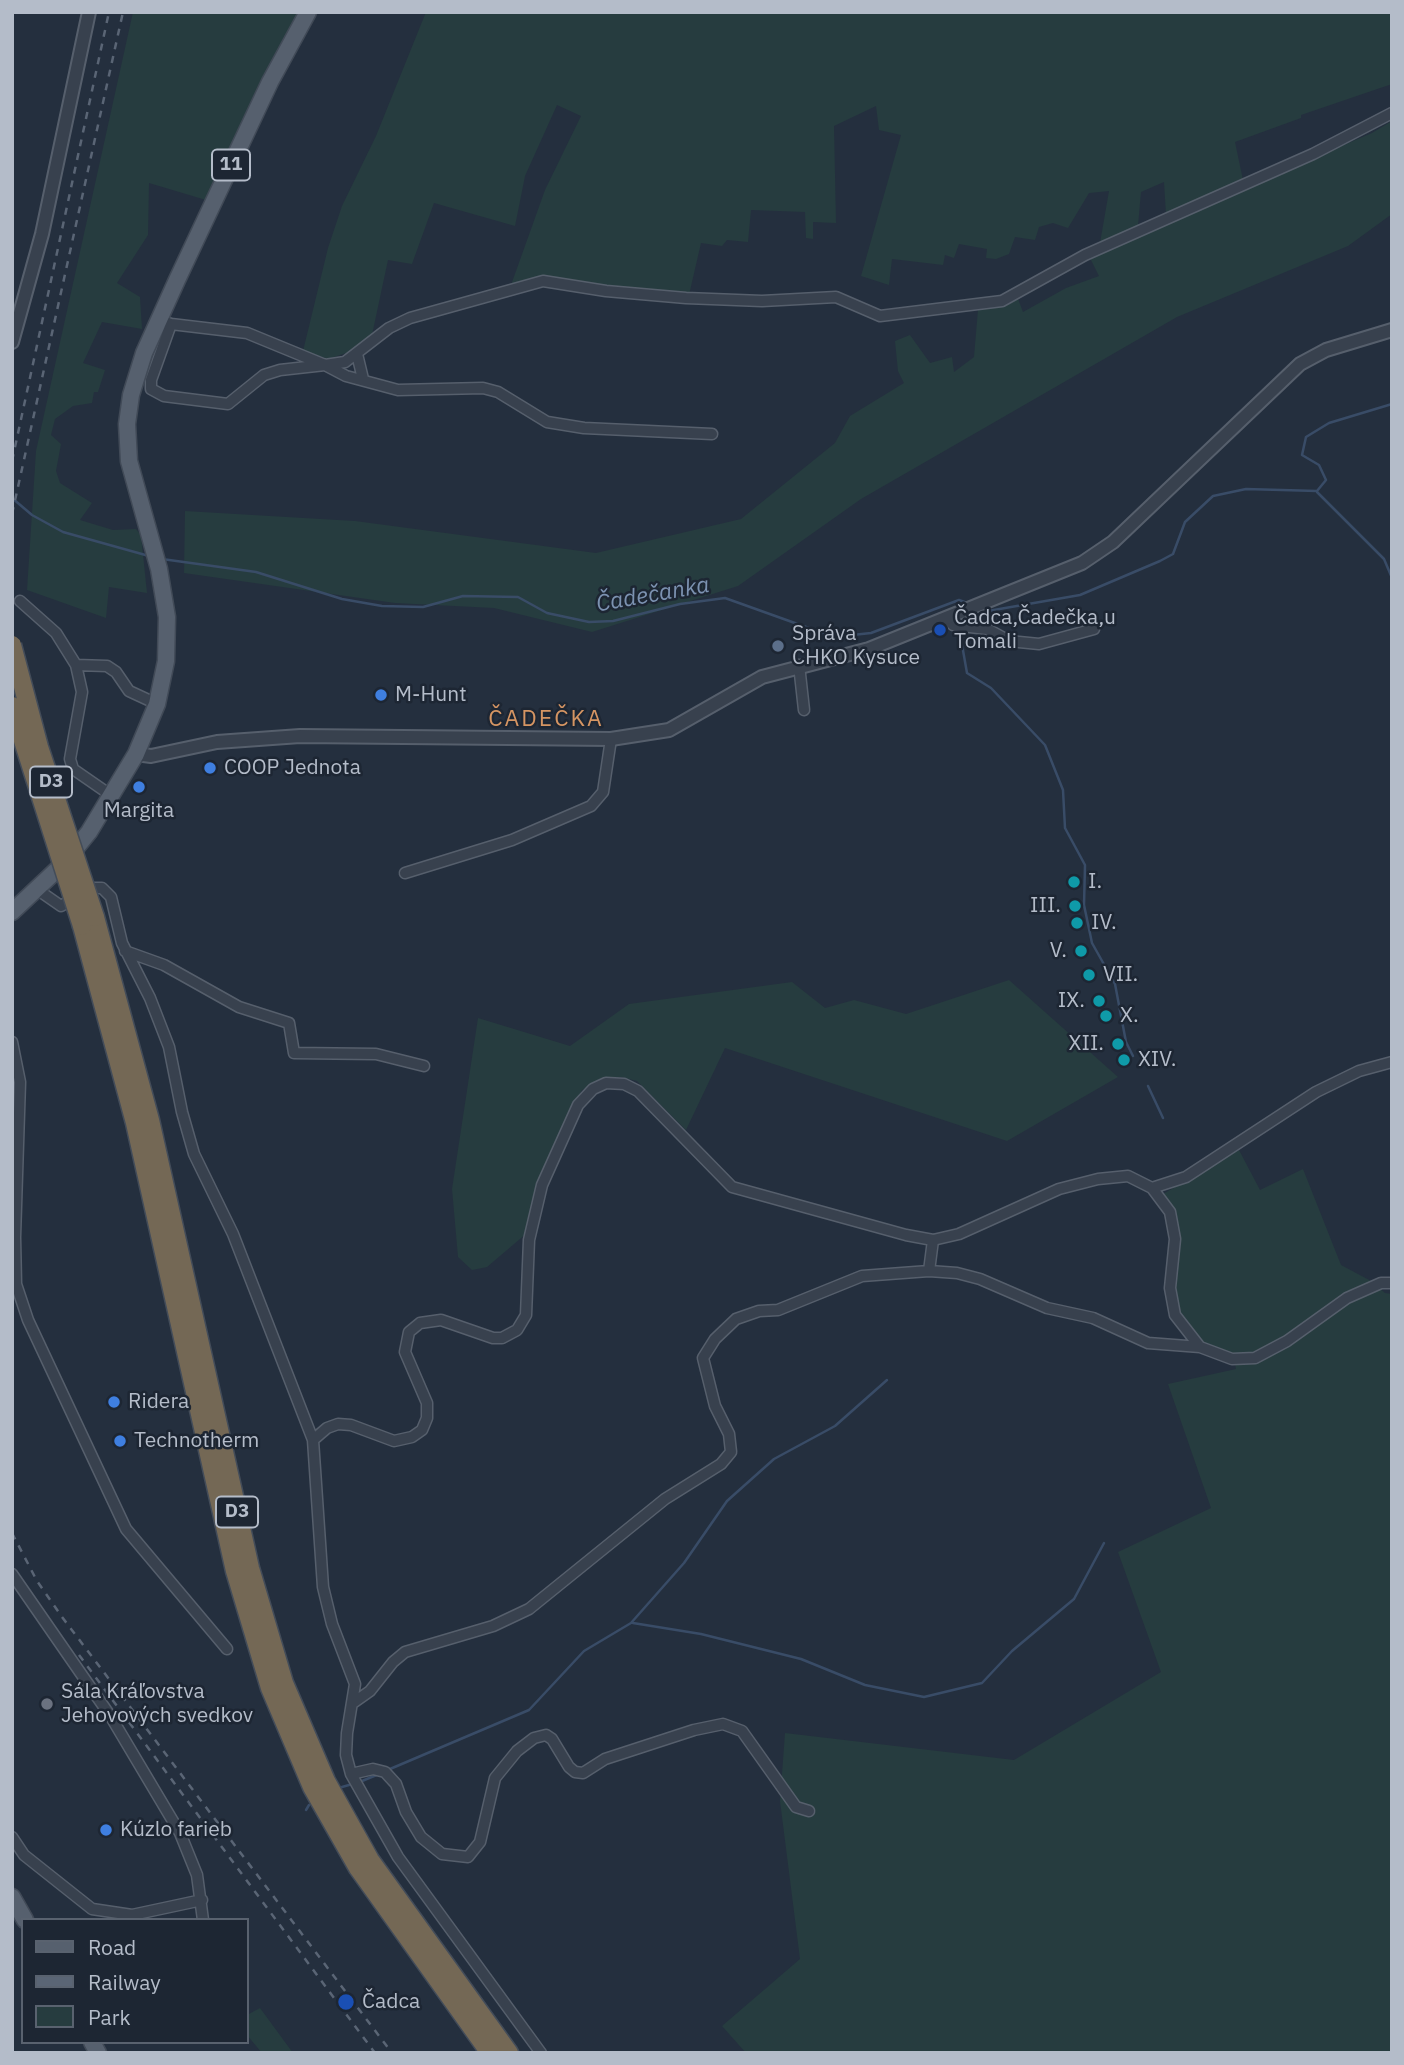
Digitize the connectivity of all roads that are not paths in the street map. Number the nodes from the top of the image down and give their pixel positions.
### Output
1 (89, 12) edge
2 (308, 12) edge
3 (1392, 113) edge
4 (165, 322) junction
5 (1392, 330) edge
6 (12, 342) edge
7 (357, 354) junction
8 (325, 365) junction
9 (363, 379) junction
10 (712, 434) dead end
11 (20, 601) dead end
12 (946, 618) junction
13 (1094, 629) dead end
14 (12, 645) edge
15 (76, 665) junction
16 (799, 666) junction
17 (157, 704) junction
18 (12, 706) edge
19 (804, 710) dead end
20 (611, 739) junction
21 (136, 754) junction
22 (112, 796) junction
23 (405, 873) dead end
24 (38, 890) junction
25 (12, 912) edge
26 (89, 921) junction
27 (125, 951) junction
28 (12, 1042) edge
29 (1392, 1062) edge
30 (424, 1066) dead end
31 (1152, 1188) junction
32 (933, 1240) junction
33 (929, 1270) junction
34 (1392, 1283) edge
35 (1200, 1348) junction
36 (313, 1440) junction
37 (12, 1574) edge
38 (227, 1649) dead end
39 (353, 1703) junction
40 (351, 1774) junction
41 (809, 1811) dead end
42 (12, 1837) edge
43 (12, 1897) edge
44 (202, 1900) junction
45 (24, 1918) edge
46 (203, 1918) edge
47 (490, 2053) edge
48 (509, 2053) edge
49 (541, 2053) edge

1 - 6 street
2 - 4 main road, 11
3 - 7 street
4 - 8 street
4 - 8 street
4 - 17 main road, 11
5 - 12 street
7 - 8 street
7 - 9 street
8 - 9 street
9 - 10 street
11 - 15 street
12 - 13 street
12 - 16 street
14 - 26 highway, D3, bridge
15 - 17 street
15 - 22 street
16 - 19 street
16 - 20 street
17 - 21 main road, 11
18 - 26 highway, D3, bridge
20 - 21 street
20 - 23 street
21 - 22 main road, 11
22 - 24 main road, 11
24 - 25 main road, 11
24 - 27 street
26 - 47 highway, D3
26 - 48 highway, D3
27 - 30 street
27 - 36 street
28 - 38 street
29 - 31 street
31 - 32 street
31 - 35 street
32 - 33 street
32 - 36 street
33 - 35 street
33 - 39 street
34 - 35 street
36 - 39 street
37 - 44 street
39 - 40 street
40 - 41 street
40 - 49 street
42 - 44 street
43 - 45 main road
44 - 46 street

